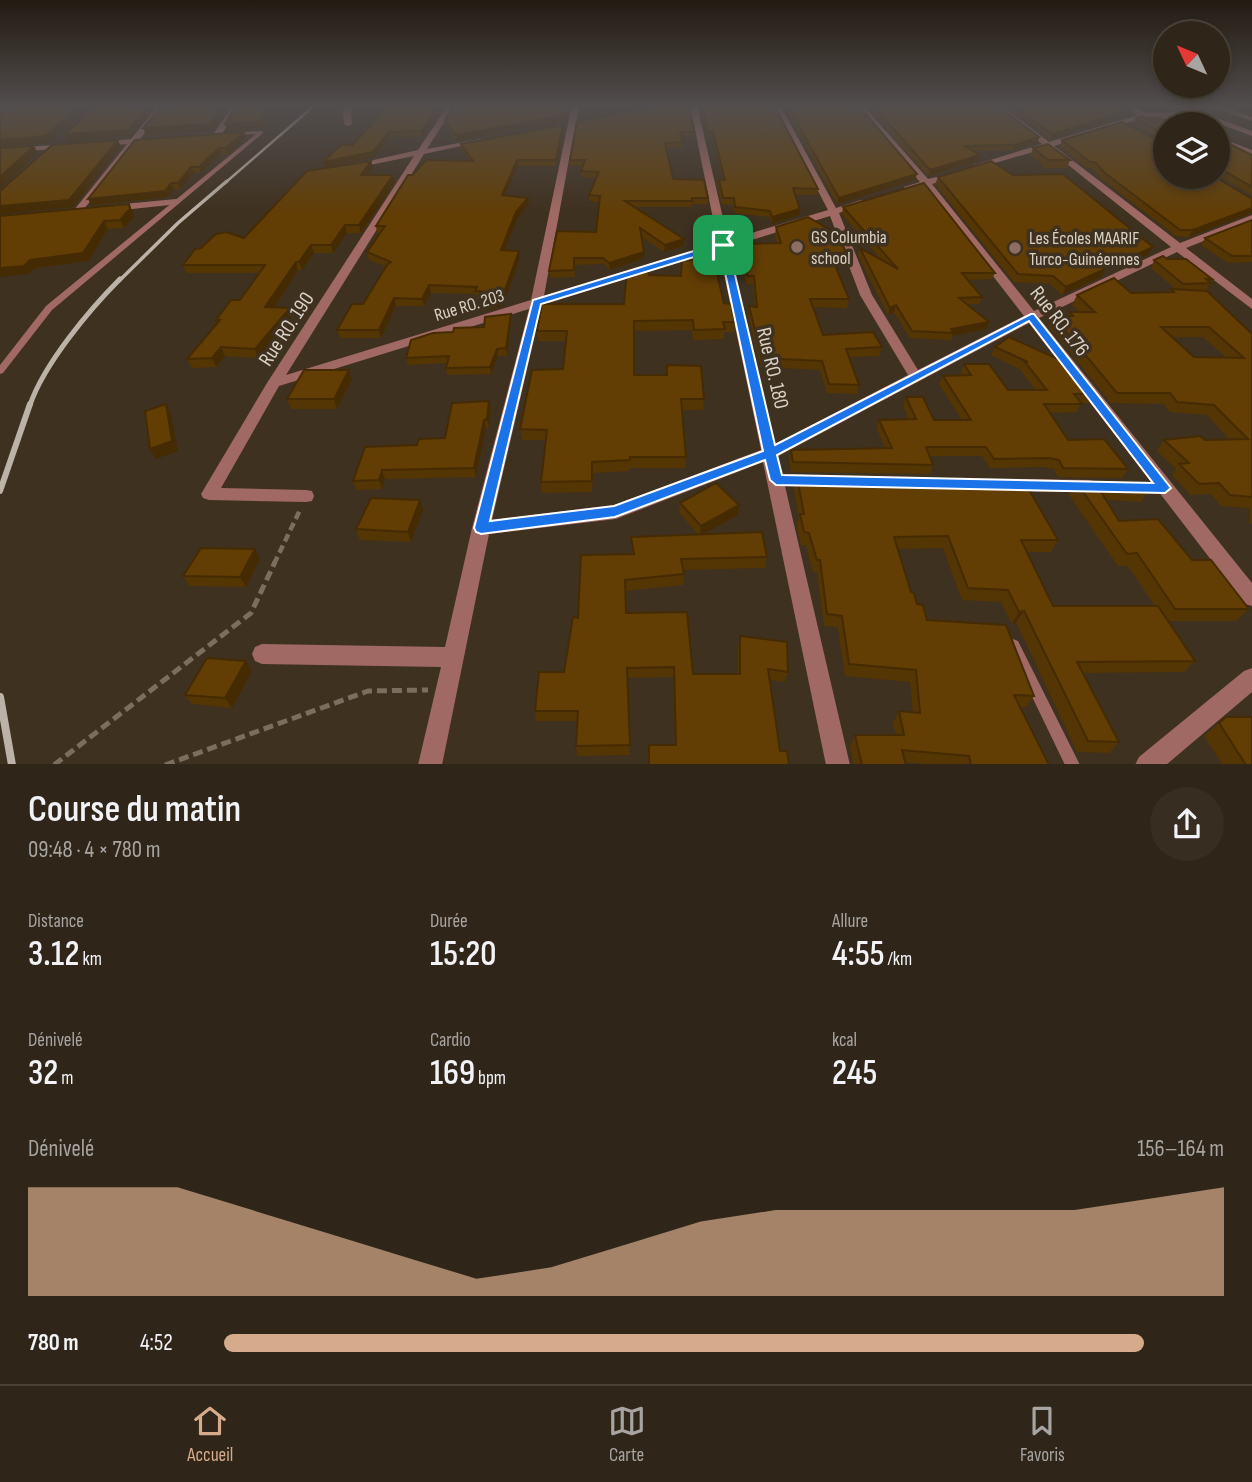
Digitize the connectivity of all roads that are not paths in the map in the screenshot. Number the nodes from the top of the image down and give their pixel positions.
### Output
1 (62, 141) edge
2 (149, 141) edge
3 (250, 141) edge
4 (428, 141) edge
5 (481, 141) edge
6 (569, 141) edge
7 (701, 141) edge
8 (796, 141) edge
9 (890, 141) edge
10 (1042, 141) edge
11 (1062, 141) edge
12 (133, 142) junction
13 (1230, 143) edge
14 (94, 144) edge
15 (82, 145) edge
16 (1048, 145) junction
17 (56, 147) junction
18 (0, 151) edge
19 (421, 152) junction
20 (1252, 152) edge
21 (47, 155) edge
22 (339, 169) edge
23 (926, 183) junction
24 (900, 191) edge
25 (873, 199) edge
26 (176, 202) junction
27 (102, 210) edge
28 (89, 211) edge
29 (833, 211) junction
30 (77, 212) junction
31 (64, 214) edge
32 (1252, 218) edge
33 (723, 245) junction
34 (1179, 247) junction
35 (537, 302) junction
36 (1252, 304) edge
37 (1031, 317) junction
38 (0, 371) edge
39 (915, 376) junction
40 (274, 383) junction
41 (770, 453) junction
42 (776, 480) junction
43 (832, 481) edge
44 (998, 484) edge
45 (1109, 487) edge
46 (1137, 487) edge
47 (1165, 488) junction
48 (306, 496) road end
49 (481, 528) junction
50 (1252, 598) edge
51 (1009, 636) edge
52 (262, 654) dead end
53 (454, 657) junction
54 (1252, 678) edge
55 (430, 764) edge
56 (838, 764) edge
57 (1073, 764) edge
58 (1148, 764) edge

1 - 17 street
2 - 12 street
3 - 26 lane
4 - 19 street, Rue RO. 190
5 - 19 street
6 - 35 street
7 - 33 street, Rue RO. 180
8 - 29 street
9 - 23 street, Rue RO. 176
10 - 16 street
11 - 16 street
12 - 14 street
12 - 30 street
13 - 20 lane
15 - 17 street
16 - 23 street
16 - 34 street
17 - 18 street
17 - 21 street
19 - 22 street
19 - 40 street, Rue RO. 190
23 - 24 street
23 - 37 street, Rue RO. 176
25 - 29 street, Rue RO. 203
26 - 27 street
26 - 38 lane
28 - 30 street
29 - 33 street, Rue RO. 203
29 - 39 street
30 - 31 street
32 - 34 street
33 - 35 street, Rue RO. 203
33 - 41 street, Rue RO. 180
34 - 36 street
34 - 37 street
35 - 40 street, Rue RO. 203
35 - 49 street
37 - 39 street
37 - 47 street, Rue RO. 176
39 - 41 street
40 - 48 street, Rue RO. 190
41 - 42 street, Rue RO. 180
41 - 49 street
42 - 43 street
42 - 56 street, Rue RO. 180
44 - 45 street
46 - 47 street
47 - 50 street, Rue RO. 176
49 - 53 street
51 - 57 lane
52 - 53 street
53 - 55 street
54 - 58 street

